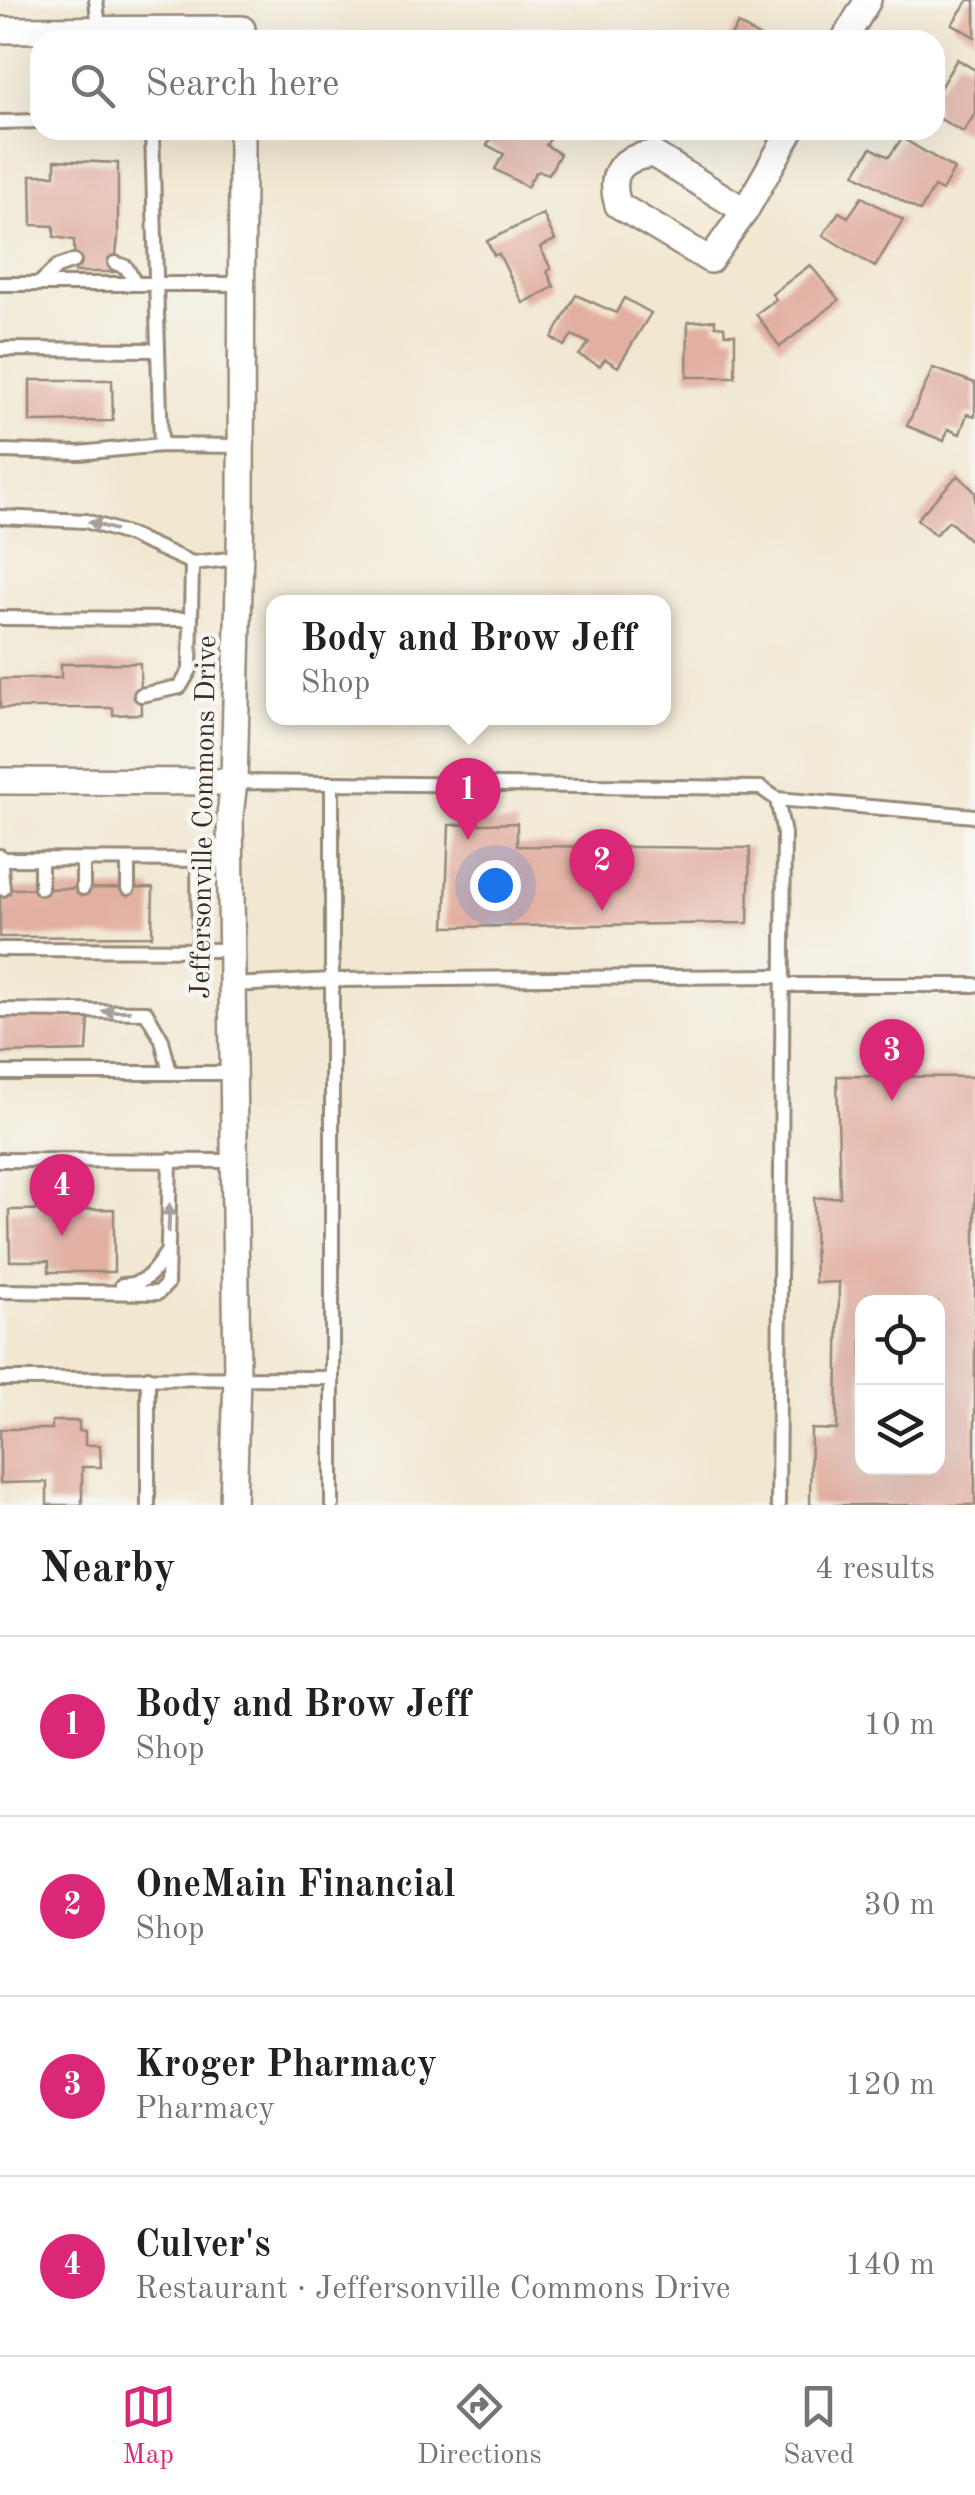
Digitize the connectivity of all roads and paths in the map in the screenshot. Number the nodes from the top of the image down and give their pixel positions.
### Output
1 (96, 0) edge
2 (868, 0) edge
3 (0, 30) edge
4 (99, 30) joint
5 (242, 30) edge
6 (850, 30) edge
7 (30, 32) edge
8 (30, 121) edge
9 (0, 122) edge
10 (152, 140) edge
11 (242, 140) edge
12 (785, 140) edge
13 (745, 210) junction
14 (74, 261) dead end
15 (115, 262) dead end
16 (156, 282) junction
17 (40, 283) junction
18 (135, 283) junction
19 (0, 284) edge
20 (241, 284) junction
21 (0, 349) edge
22 (158, 350) junction
23 (161, 445) junction
24 (241, 446) junction
25 (0, 451) edge
26 (0, 517) edge
27 (239, 558) junction
28 (192, 563) junction
29 (0, 618) edge
30 (190, 619) junction
31 (141, 695) dead end
32 (0, 781) edge
33 (234, 782) junction
34 (332, 783) junction
35 (777, 799) junction
36 (975, 816) edge
37 (1, 858) edge
38 (41, 860) junction
39 (83, 860) junction
40 (128, 860) junction
41 (198, 860) junction
42 (231, 860) junction
43 (3, 888) dead end
44 (42, 888) dead end
45 (84, 888) dead end
46 (128, 888) dead end
47 (3, 945) edge
48 (200, 950) junction
49 (232, 950) junction
50 (332, 980) junction
51 (783, 980) junction
52 (232, 985) junction
53 (975, 985) edge
54 (0, 1010) edge
55 (0, 1072) edge
56 (170, 1073) junction
57 (233, 1074) junction
58 (0, 1160) edge
59 (170, 1160) junction
60 (234, 1161) junction
61 (0, 1289) edge
62 (237, 1376) junction
63 (148, 1377) junction
64 (0, 1378) edge
65 (332, 1378) junction
66 (148, 1505) edge
67 (233, 1505) edge
68 (332, 1505) edge
69 (778, 1505) edge

1 - 4 lane
2 - 6 street
3 - 7 street
4 - 5 street
8 - 9 lane
10 - 16 lane
11 - 20 street, Jeffersonville Commons Drive
12 - 13 street
13 - 13 street
14 - 17 lane
15 - 18 lane
16 - 18 lane
16 - 20 lane
16 - 22 lane
17 - 18 lane
17 - 19 lane
20 - 24 street, Jeffersonville Commons Drive
21 - 22 lane
22 - 23 lane
23 - 24 lane
23 - 25 lane
24 - 27 street, Jeffersonville Commons Drive
28 -> 26 lane
27 - 28 lane
27 - 33 street, Jeffersonville Commons Drive
28 - 30 lane
29 - 30 lane
30 - 31 lane
32 - 33 street
33 - 34 lane
33 - 42 street, Jeffersonville Commons Drive
34 - 35 lane
34 - 50 lane
35 - 36 lane
35 - 51 lane
37 - 38 lane
37 - 43 lane
38 - 39 lane
38 - 44 lane
39 - 40 lane
39 - 45 lane
40 - 41 lane
40 - 46 lane
41 - 42 lane
41 - 48 lane
42 - 49 street, Jeffersonville Commons Drive
47 - 48 lane
48 - 49 lane
49 - 52 street, Jeffersonville Commons Drive
50 - 51 lane
50 - 52 lane
50 - 65 lane
51 - 53 lane
51 - 69 lane
52 - 57 street, Jeffersonville Commons Drive
56 -> 54 lane
55 - 56 lane
56 - 57 lane
57 - 60 street, Jeffersonville Commons Drive
58 - 59 lane
59 - 60 lane
61 -> 59 lane
60 - 62 street, Jeffersonville Commons Drive
62 - 63 lane
62 - 65 lane
62 - 67 street, Jeffersonville Commons Drive
63 - 64 lane
63 - 66 lane
65 - 68 lane

